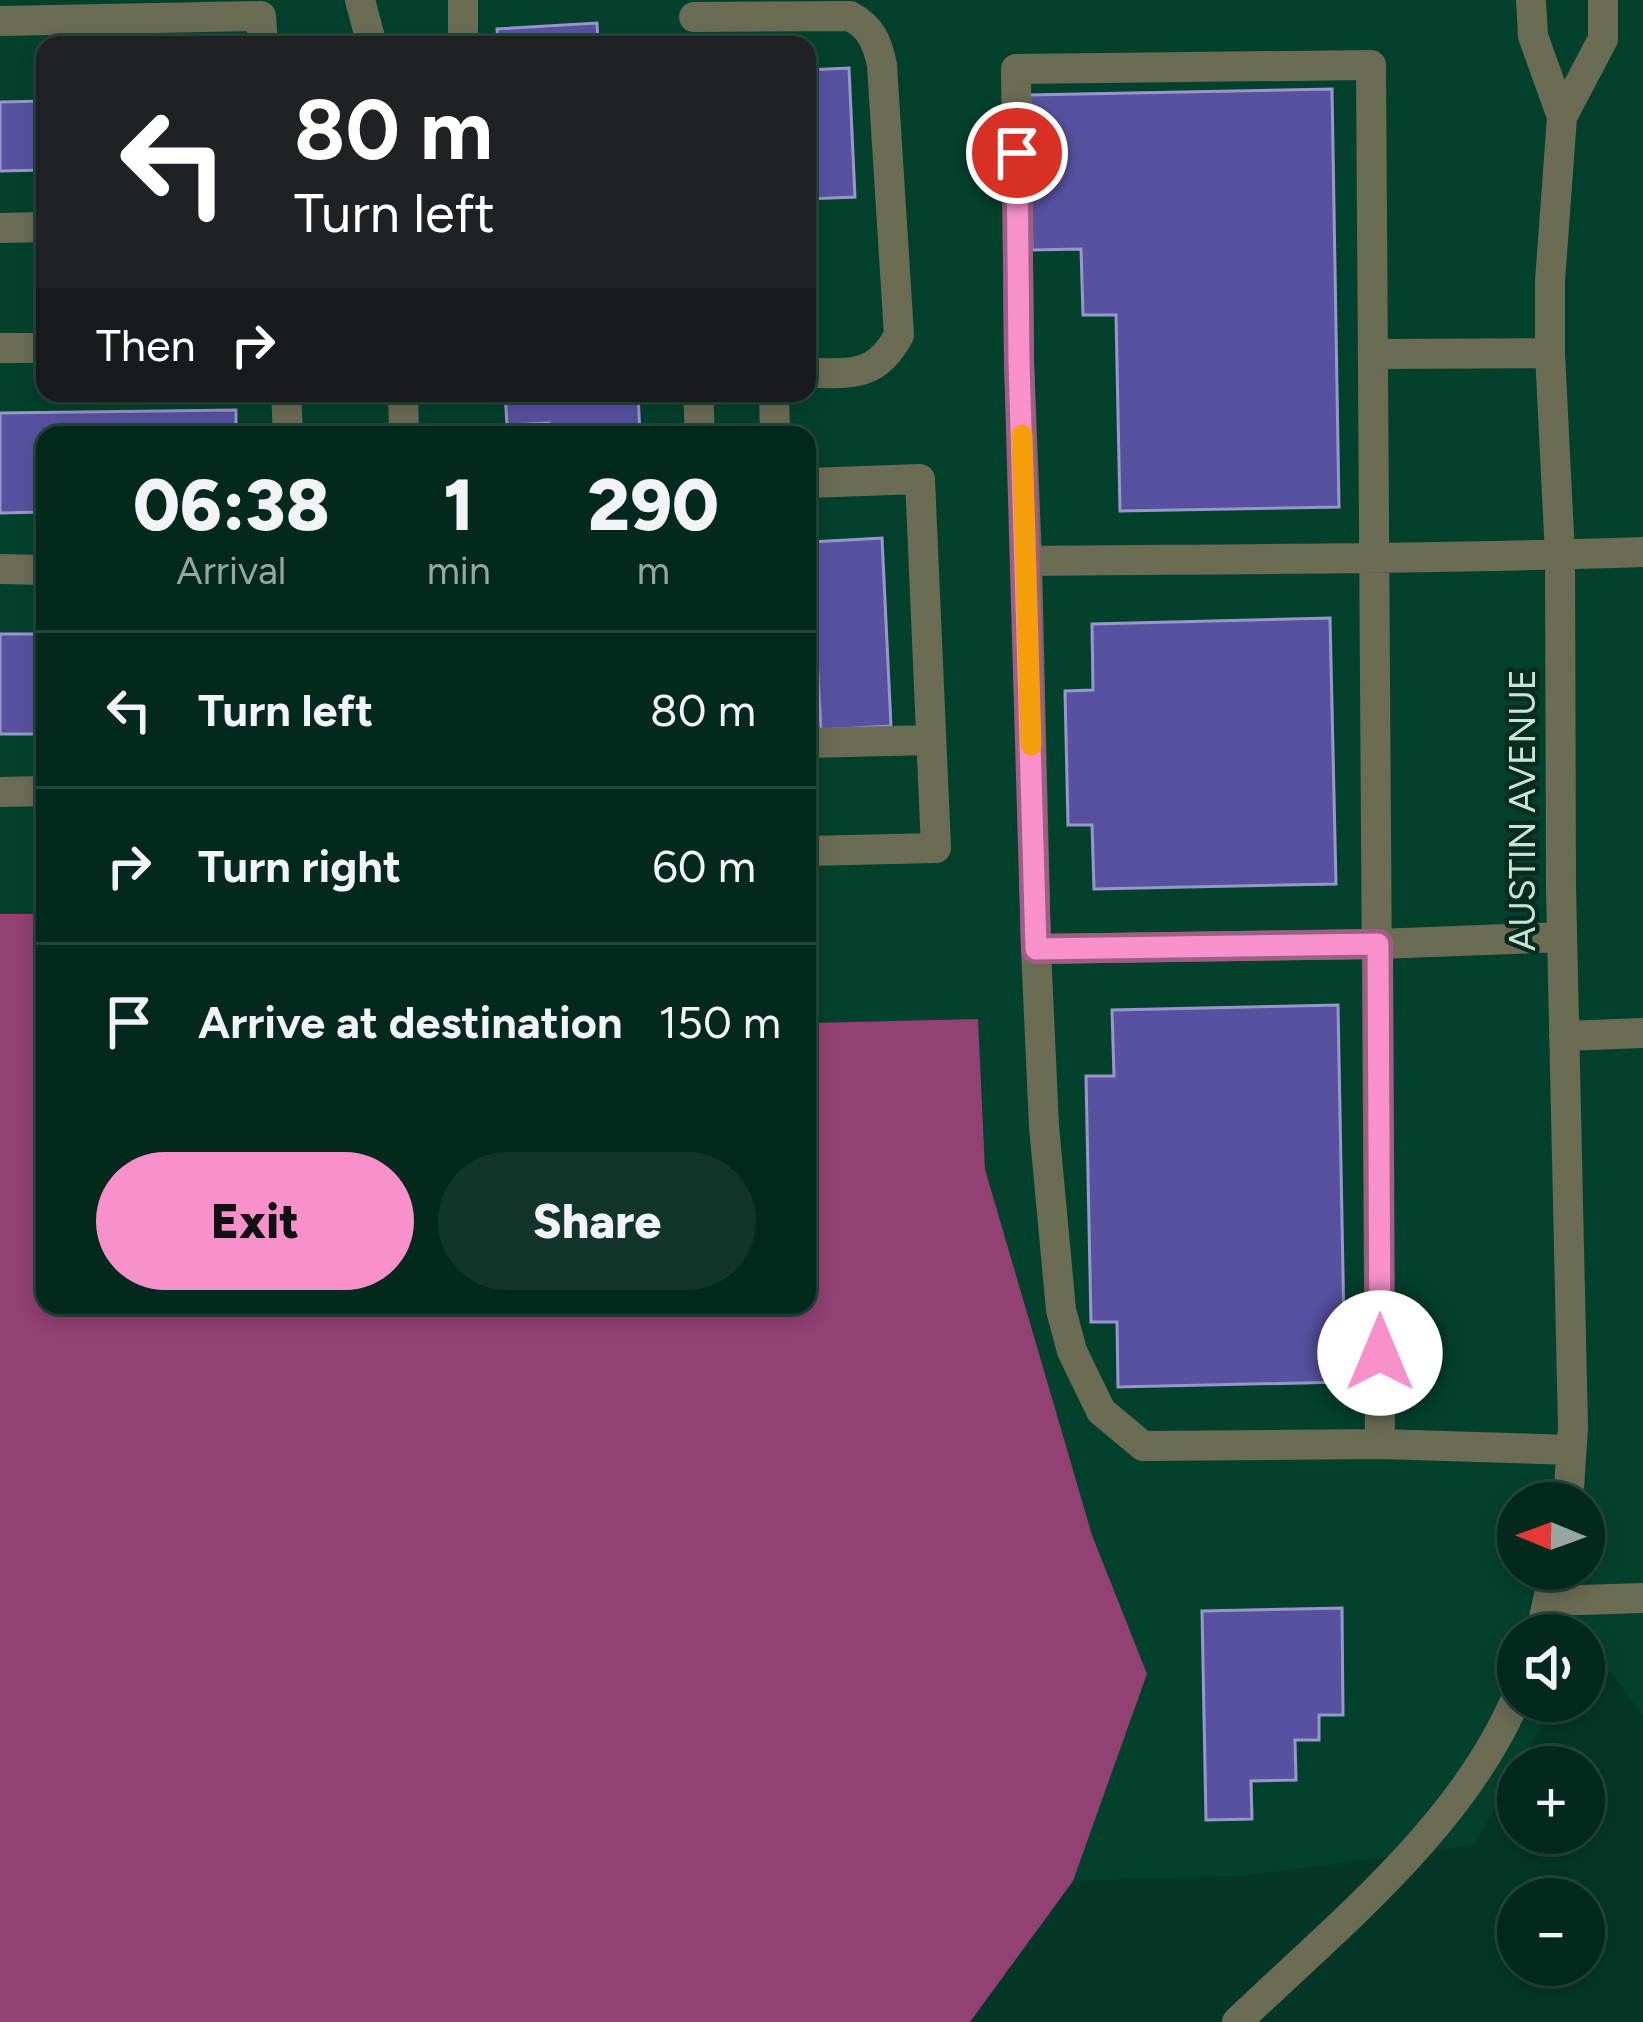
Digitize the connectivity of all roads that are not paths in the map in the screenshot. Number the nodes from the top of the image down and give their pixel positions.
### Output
1 (360, 0) edge
2 (463, 0) edge
3 (1531, 0) edge
4 (1603, 0) edge
5 (694, 20) edge
6 (0, 21) edge
7 (757, 30) edge
8 (262, 36) edge
9 (370, 36) edge
10 (463, 36) edge
11 (1562, 117) junction
12 (36, 227) edge
13 (0, 228) edge
14 (0, 348) edge
15 (36, 348) edge
16 (1550, 352) junction
17 (1374, 353) junction
18 (816, 372) edge
19 (816, 484) edge
20 (1643, 552) edge
21 (1560, 555) junction
22 (1376, 557) junction
23 (1027, 561) junction
24 (0, 569) edge
25 (36, 570) edge
26 (931, 740) junction
27 (816, 743) edge
28 (36, 791) edge
29 (0, 792) edge
30 (816, 851) edge
31 (1562, 937) junction
32 (1378, 944) junction
33 (1036, 949) junction
34 (1643, 1033) edge
35 (1564, 1036) junction
36 (1380, 1444) junction
37 (1571, 1450) junction
38 (1569, 1482) edge
39 (1551, 1590) edge
40 (1643, 1598) edge
41 (1549, 1601) junction
42 (1546, 1614) edge
43 (1507, 1722) edge
44 (1237, 2022) edge

1 - 9 street
2 - 10 street
3 - 11 street, AUSTIN AVENUE
4 - 11 street, AUSTIN AVENUE
5 - 7 street
6 - 8 street
7 - 18 street
11 - 16 street, AUSTIN AVENUE
12 - 13 street
14 - 15 street
16 - 17 street
16 - 21 street, AUSTIN AVENUE
17 - 22 street
17 - 23 street
19 - 26 street
20 - 21 street
21 - 22 street
21 - 31 street, AUSTIN AVENUE
22 - 23 street
22 - 32 street
23 - 33 street
24 - 25 street
26 - 27 street
26 - 30 street
28 - 29 street
31 - 32 street
31 - 35 street, AUSTIN AVENUE
32 - 33 street
32 - 36 street
33 - 36 street
34 - 35 street
35 - 37 street, AUSTIN AVENUE
36 - 37 street
37 - 38 street, AUSTIN AVENUE
39 - 41 street
40 - 41 street
41 - 42 street
43 - 44 street

